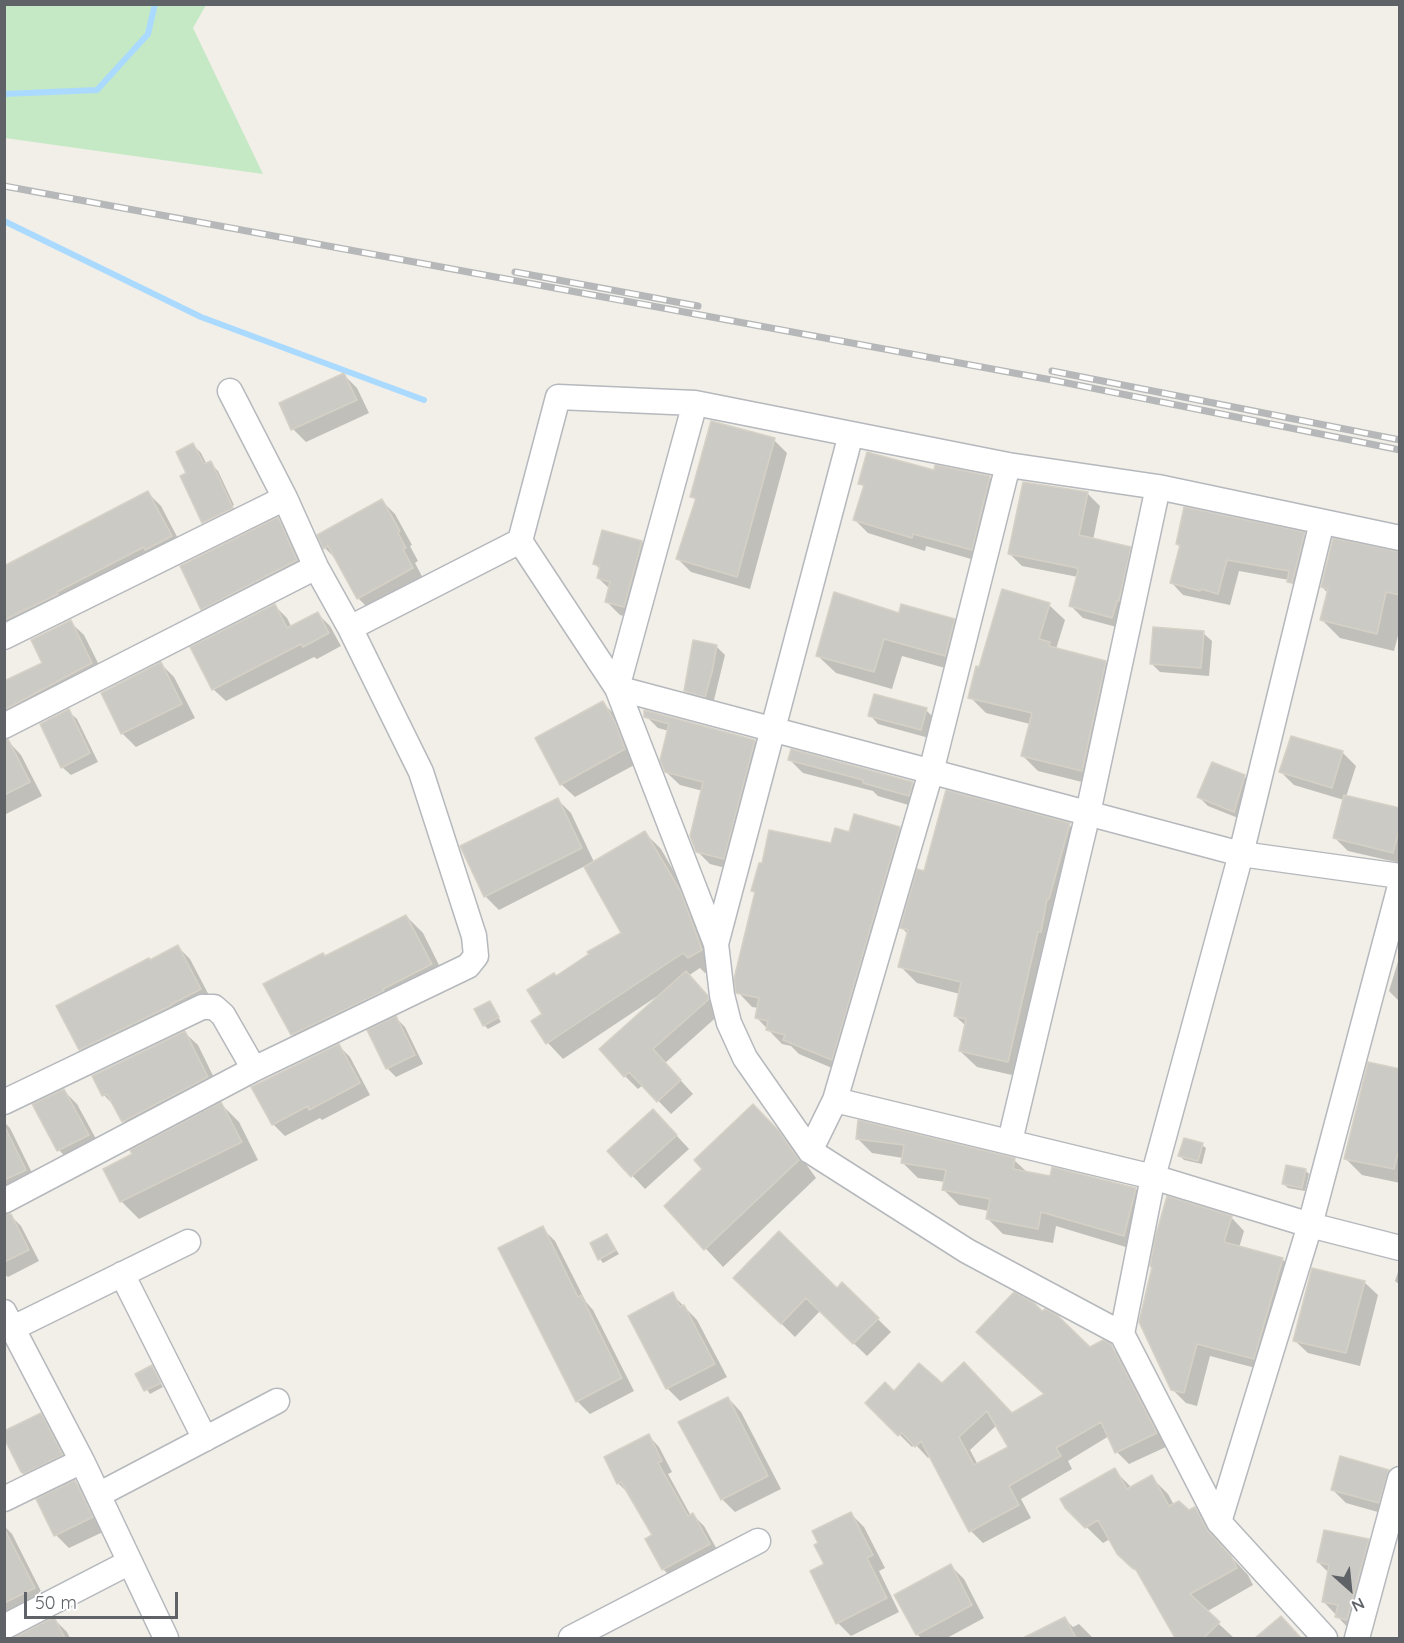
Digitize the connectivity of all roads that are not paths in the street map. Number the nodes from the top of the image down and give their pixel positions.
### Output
1 (230, 391) dead end
2 (695, 403) junction
3 (851, 434) junction
4 (1008, 465) junction
5 (1158, 487) junction
6 (285, 498) junction
7 (1322, 522) junction
8 (1400, 538) edge
9 (520, 541) junction
10 (316, 567) junction
11 (350, 628) junction
12 (4, 638) edge
13 (617, 688) junction
14 (4, 726) edge
15 (774, 730) junction
16 (931, 772) junction
17 (1088, 813) junction
18 (1241, 854) junction
19 (1400, 876) edge
20 (1400, 886) edge
21 (716, 944) junction
22 (254, 1069) junction
23 (835, 1100) junction
24 (4, 1102) edge
25 (1010, 1141) junction
26 (810, 1151) junction
27 (1153, 1177) junction
28 (4, 1200) edge
29 (1310, 1225) junction
30 (188, 1242) dead end
31 (1400, 1248) edge
32 (122, 1274) junction
33 (9, 1320) edge
34 (1122, 1334) junction
35 (277, 1401) dead end
36 (205, 1439) junction
37 (82, 1461) junction
38 (1400, 1479) edge
39 (98, 1495) junction
40 (4, 1499) edge
41 (1219, 1522) junction
42 (758, 1541) dead end
43 (130, 1562) junction
44 (4, 1627) edge
45 (166, 1638) edge
46 (571, 1638) edge
47 (1325, 1638) edge
48 (1357, 1638) edge

1 - 6 street
2 - 3 street
2 - 9 street
2 - 13 street
3 - 4 street
3 - 15 street
4 - 5 street
4 - 16 street
5 - 7 street
5 - 17 street
6 - 10 street
6 - 12 street
7 - 8 street
7 - 18 street
9 - 11 street
9 - 13 street
10 - 11 street
10 - 14 street
11 - 22 street
13 - 15 street
13 - 21 street
15 - 16 street
15 - 21 street
16 - 17 street
16 - 23 street
17 - 18 street
17 - 25 street
18 - 19 street
18 - 27 street
20 - 29 street
21 - 26 street
22 - 24 street
22 - 28 street
23 - 25 street
23 - 26 street
25 - 27 street
26 - 34 street
27 - 29 street
27 - 34 street
29 - 31 street
29 - 41 street
30 - 32 street
32 - 33 street
32 - 36 street
33 - 37 street
34 - 41 street
35 - 36 street
36 - 39 street
37 - 39 street
37 - 40 street
38 - 48 street
39 - 43 street
41 - 47 street
42 - 46 street
43 - 44 street
43 - 45 street

